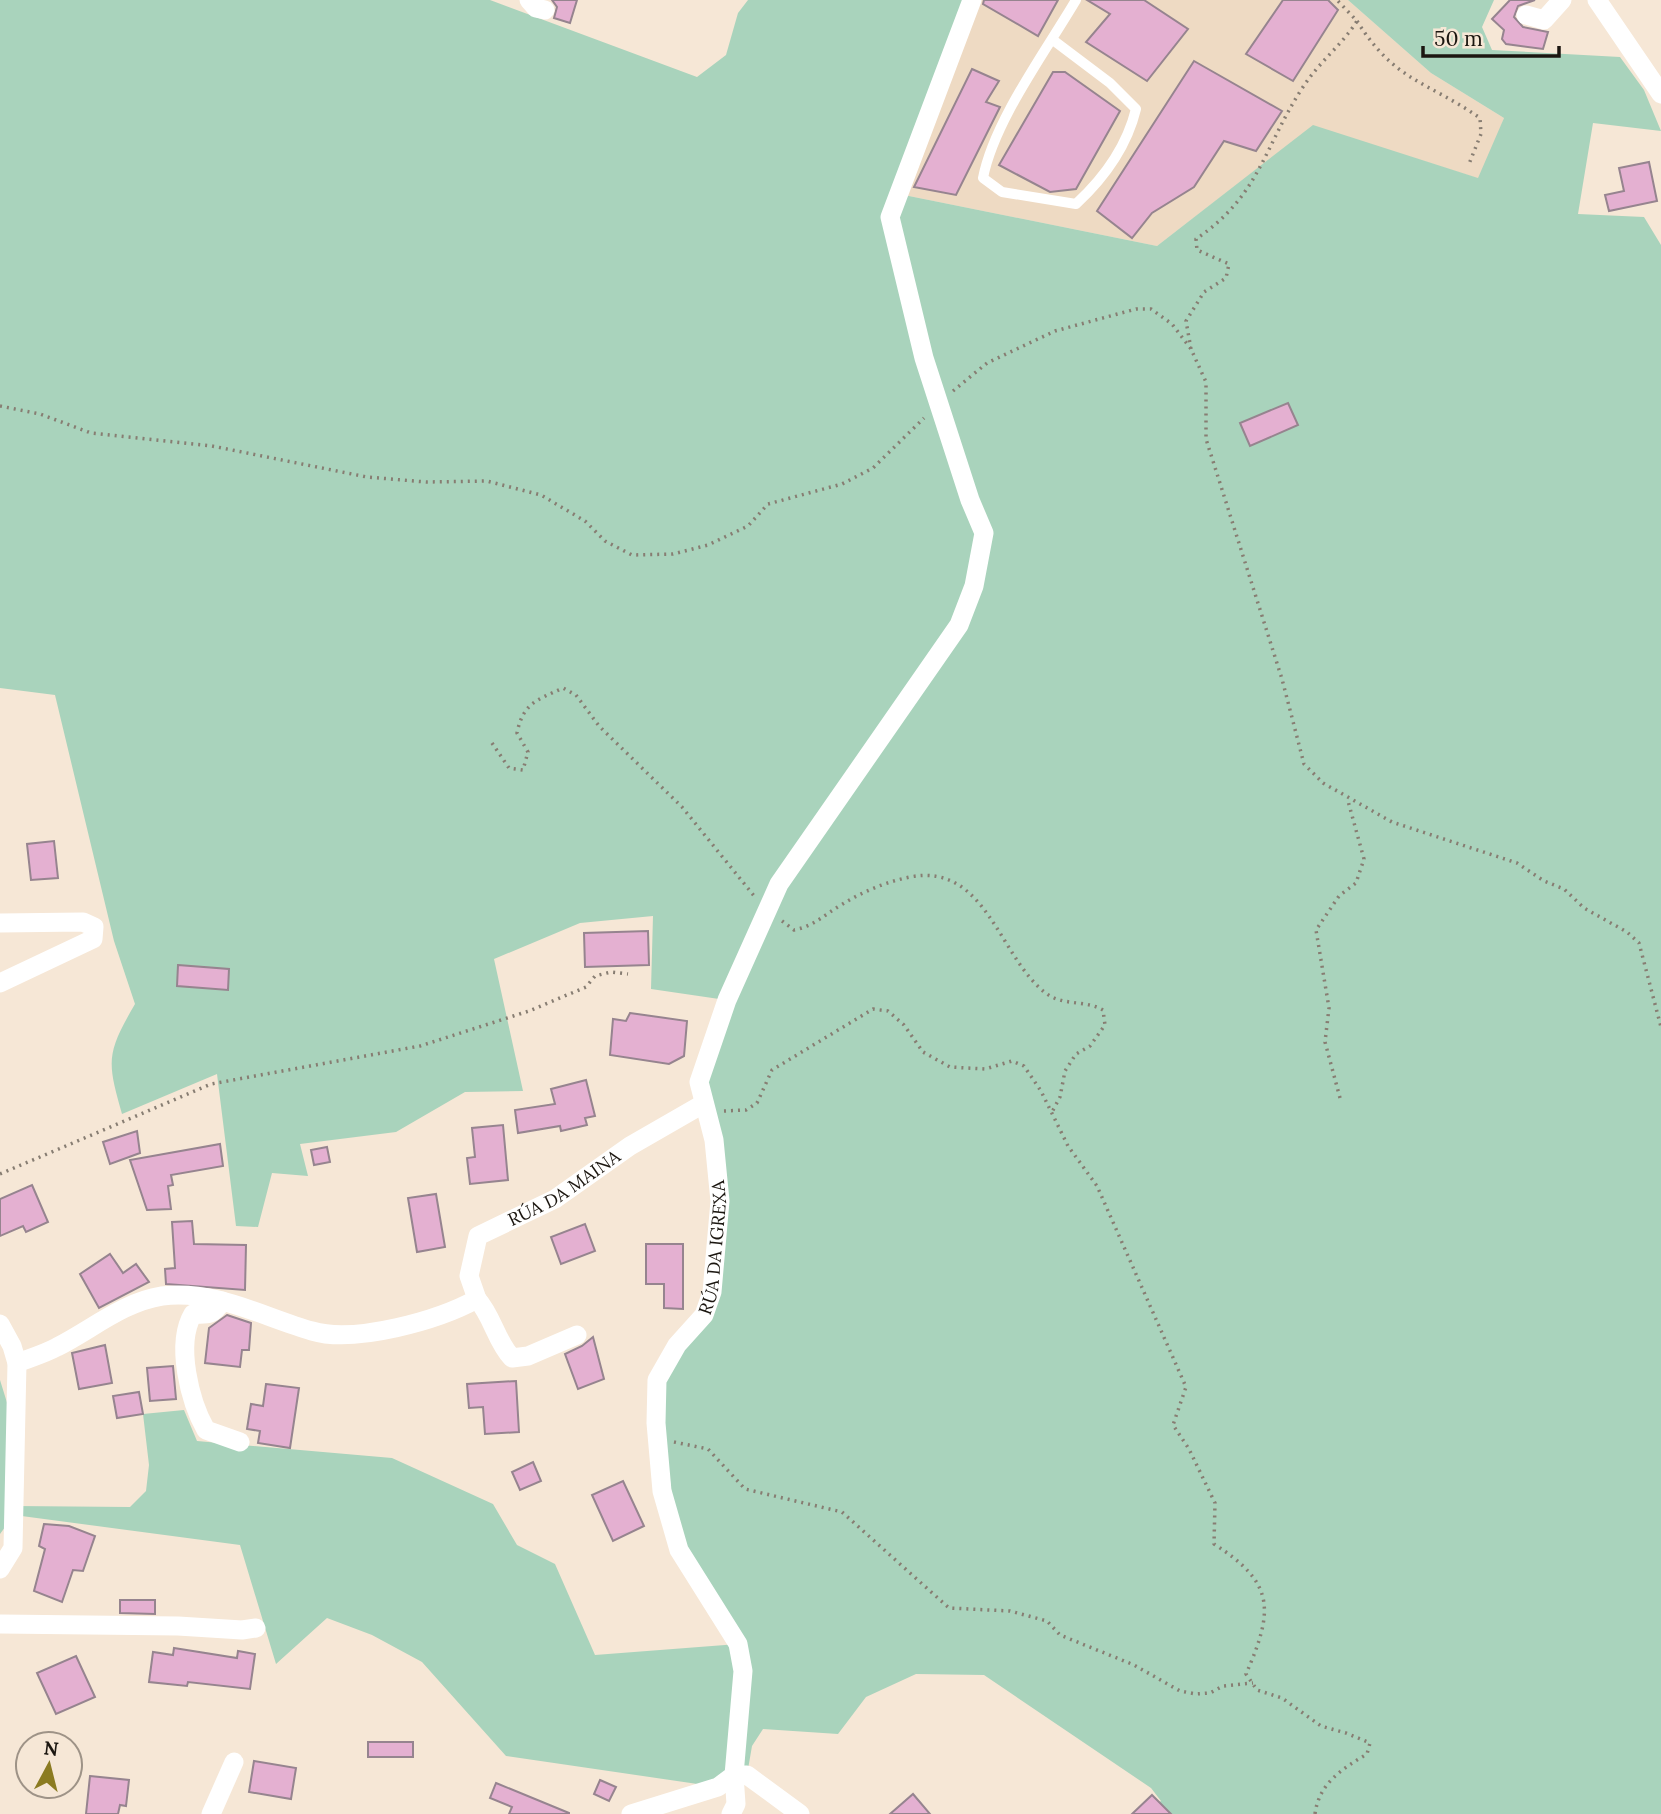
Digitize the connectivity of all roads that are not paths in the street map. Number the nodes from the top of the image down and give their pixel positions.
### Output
1 (972, 0) edge
2 (1076, 0) edge
3 (1562, 0) edge
4 (1597, 0) edge
5 (1526, 15) dead end
6 (1053, 40) junction
7 (1661, 93) edge
8 (0, 923) edge
9 (0, 983) edge
10 (703, 1104) junction
11 (477, 1299) junction
12 (222, 1301) junction
13 (0, 1324) edge
14 (578, 1335) dead end
15 (17, 1363) junction
16 (240, 1442) dead end
17 (0, 1569) edge
18 (0, 1623) edge
19 (256, 1628) dead end
20 (234, 1762) dead end
21 (734, 1775) junction
22 (211, 1814) edge
23 (631, 1814) edge
24 (730, 1814) edge
25 (800, 1814) edge

1 - 10 street, RÚA DA IGREXA
2 - 6 lane
3 - 5 street
4 - 7 street
6 - 6 lane
8 - 9 street
10 - 11 street, RÚA DA MAINA
10 - 21 street, RÚA DA IGREXA
11 - 12 street
11 - 14 street, RÚA DA MAINA
12 - 15 street
12 - 16 street
13 - 15 street
15 - 17 street
18 - 19 street
20 - 22 street
21 - 23 street
21 - 24 street, RÚA DA IGREXA
21 - 25 street

